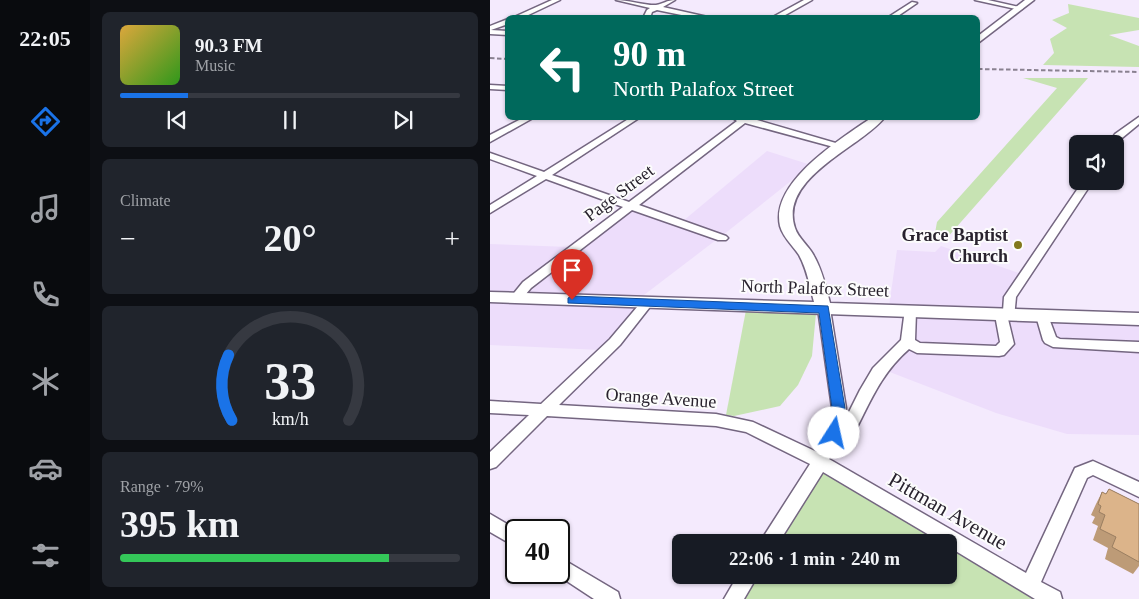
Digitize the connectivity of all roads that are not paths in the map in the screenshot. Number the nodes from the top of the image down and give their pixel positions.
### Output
1 (557, 0) edge
2 (619, 0) edge
3 (672, 0) edge
4 (809, 0) edge
5 (978, 0) edge
6 (1030, 0) edge
7 (639, 2) edge
8 (914, 3) dead end
9 (651, 5) edge
10 (1020, 8) junction
11 (522, 15) edge
12 (696, 15) edge
13 (780, 15) edge
14 (895, 15) edge
15 (505, 22) edge
16 (490, 30) edge
17 (505, 32) edge
18 (980, 38) edge
19 (490, 88) edge
20 (505, 88) edge
21 (525, 120) edge
22 (632, 120) edge
23 (739, 120) edge
24 (749, 120) edge
25 (875, 120) edge
26 (1139, 120) edge
27 (1119, 135) edge
28 (490, 138) edge
29 (841, 146) junction
30 (490, 156) edge
31 (546, 175) junction
32 (1082, 190) edge
33 (631, 206) junction
34 (490, 210) edge
35 (722, 238) dead end
36 (490, 297) edge
37 (516, 298) junction
38 (647, 303) junction
39 (824, 309) junction
40 (910, 312) junction
41 (1005, 315) junction
42 (1042, 316) junction
43 (1139, 319) edge
44 (908, 342) junction
45 (1139, 347) edge
46 (490, 406) edge
47 (546, 409) junction
48 (834, 433) junction
49 (490, 462) edge
50 (820, 462) junction
51 (1139, 490) edge
52 (490, 522) edge
53 (505, 531) edge
54 (774, 534) edge
55 (570, 573) edge
56 (743, 584) edge
57 (1030, 586) junction
58 (611, 599) edge
59 (734, 599) edge
60 (1053, 599) edge

1 - 11 street
2 - 7 street
3 - 9 street
4 - 13 street
5 - 10 street
6 - 10 main road
7 - 9 street
8 - 14 street
9 - 12 street
10 - 18 main road
15 - 16 street
16 - 17 street
19 - 20 street
21 - 28 street
22 - 31 street
23 - 33 street, Page Street
24 - 29 street
25 - 29 main road
26 - 27 street
29 - 39 main road
30 - 31 street
31 - 33 street
31 - 34 street
32 - 41 street
33 - 35 street
33 - 37 street, Page Street
36 - 37 main road, North Palafox Street
37 - 38 main road, North Palafox Street
38 - 39 main road, North Palafox Street
38 - 47 street
39 - 40 main road, North Palafox Street
39 - 48 street
40 - 41 main road, North Palafox Street
40 - 44 street
41 - 42 main road, North Palafox Street
41 - 44 street
42 - 43 main road, North Palafox Street
42 - 45 street
44 - 48 street
46 - 47 street, Orange Avenue
47 - 49 street
47 - 50 street, Orange Avenue
48 - 50 street
50 - 54 street
50 - 57 street, Pittman Avenue
51 - 57 street
52 - 53 street
55 - 58 street
56 - 59 street
57 - 60 street, Pittman Avenue

